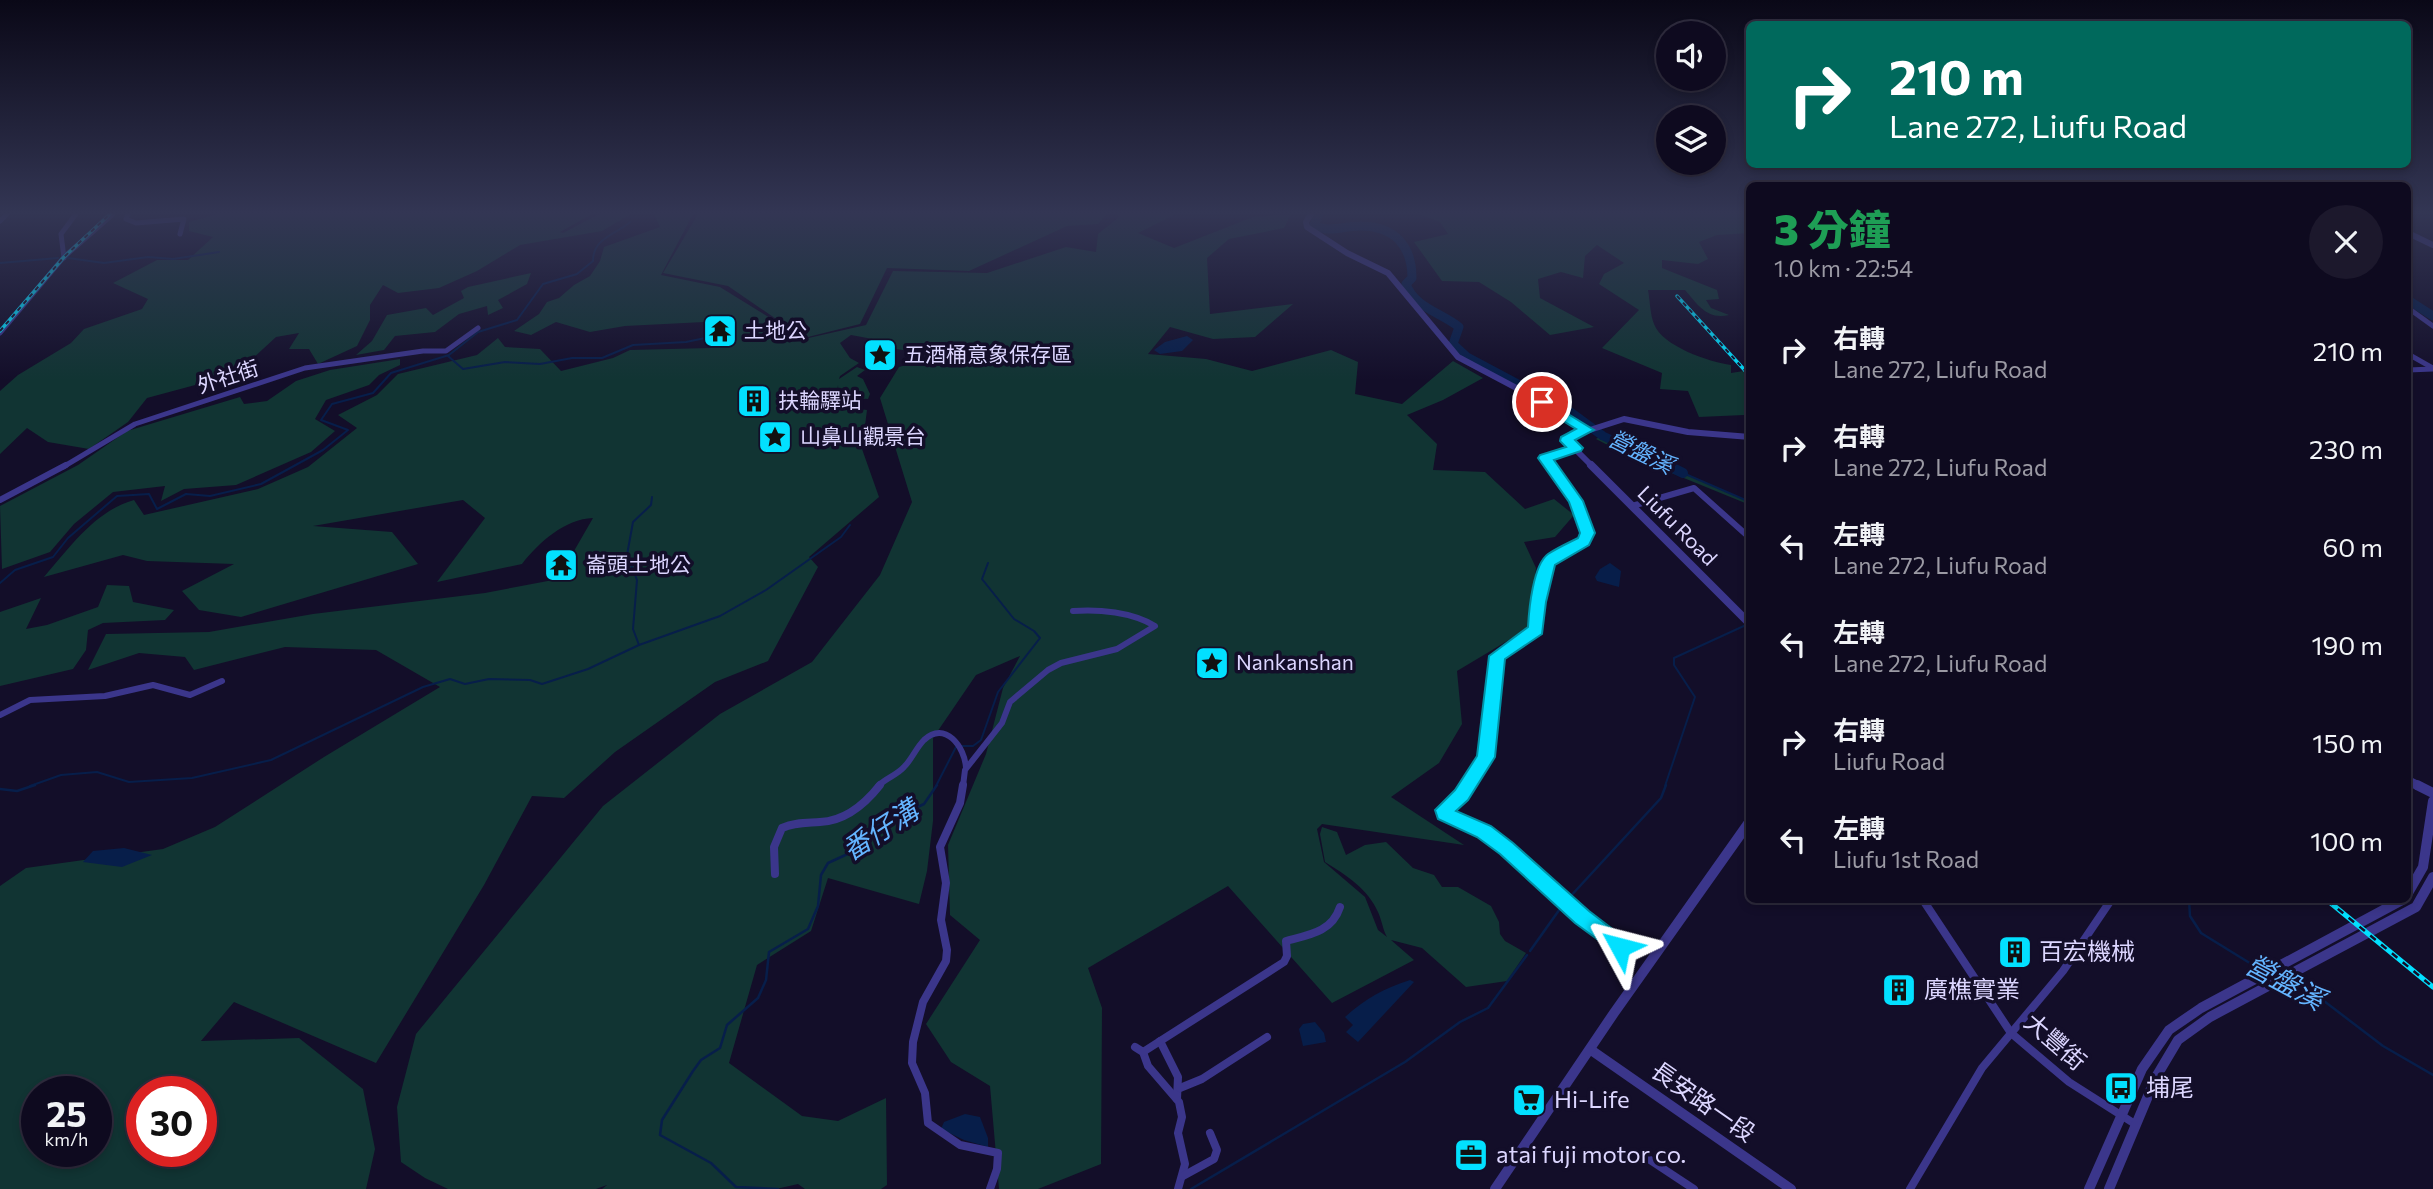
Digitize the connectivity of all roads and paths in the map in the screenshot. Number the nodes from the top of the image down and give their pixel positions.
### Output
1 (54, 269) edge
2 (1381, 269) edge
3 (2411, 310) edge
4 (2433, 326) edge
5 (478, 328) dead end
6 (0, 333) edge
7 (2411, 356) edge
8 (2433, 368) edge
9 (2411, 370) edge
10 (1587, 430) junction
11 (1746, 437) edge
12 (1576, 448) junction
13 (0, 500) edge
14 (1632, 506) junction
15 (1746, 534) edge
16 (1073, 611) dead end
17 (1746, 620) edge
18 (222, 681) dead end
19 (0, 715) edge
20 (965, 770) junction
21 (2411, 782) edge
22 (2433, 793) edge
23 (2433, 801) edge
24 (1746, 827) edge
25 (775, 874) dead end
26 (2433, 877) edge
27 (2411, 888) edge
28 (1925, 903) edge
29 (2109, 903) edge
30 (2397, 903) edge
31 (1339, 907) dead end
32 (1620, 947) dead end
33 (2011, 1033) junction
34 (1267, 1037) dead end
35 (1160, 1041) junction
36 (1591, 1050) junction
37 (1180, 1088) junction
38 (1177, 1099) junction
39 (2120, 1114) junction
40 (2135, 1124) junction
41 (1210, 1133) dead end
42 (1647, 1158) dead end
43 (1183, 1176) junction
44 (990, 1189) edge
45 (1178, 1189) edge
46 (1495, 1189) edge
47 (1694, 1189) edge
48 (1791, 1189) edge
49 (1910, 1189) edge
50 (2090, 1189) edge
51 (2109, 1189) edge

1 - 6 street
2 - 10 street
3 - 4 street
5 - 13 street, 外社街
7 - 8 street
8 - 9 street
10 - 11 street
10 - 12 street
12 - 14 street, Liufu Road
12 - 32 street
14 - 15 street
14 - 17 street, Liufu Road
16 - 20 street
18 - 19 street
20 - 25 street
20 - 44 street
21 - 22 street
23 - 27 street
24 - 36 street
26 - 40 street
28 - 33 street, 大豐街
29 - 33 street
30 - 39 street
31 - 35 street
33 - 39 street, 大豐街
33 - 49 street
34 - 37 street
35 - 37 street
35 - 38 street
36 - 46 street
36 - 48 street, 長安路一段
37 - 38 street
38 - 43 street
39 - 40 street, 大豐街
39 - 50 street
40 - 51 street
41 - 43 street
42 - 47 street
43 - 45 street

